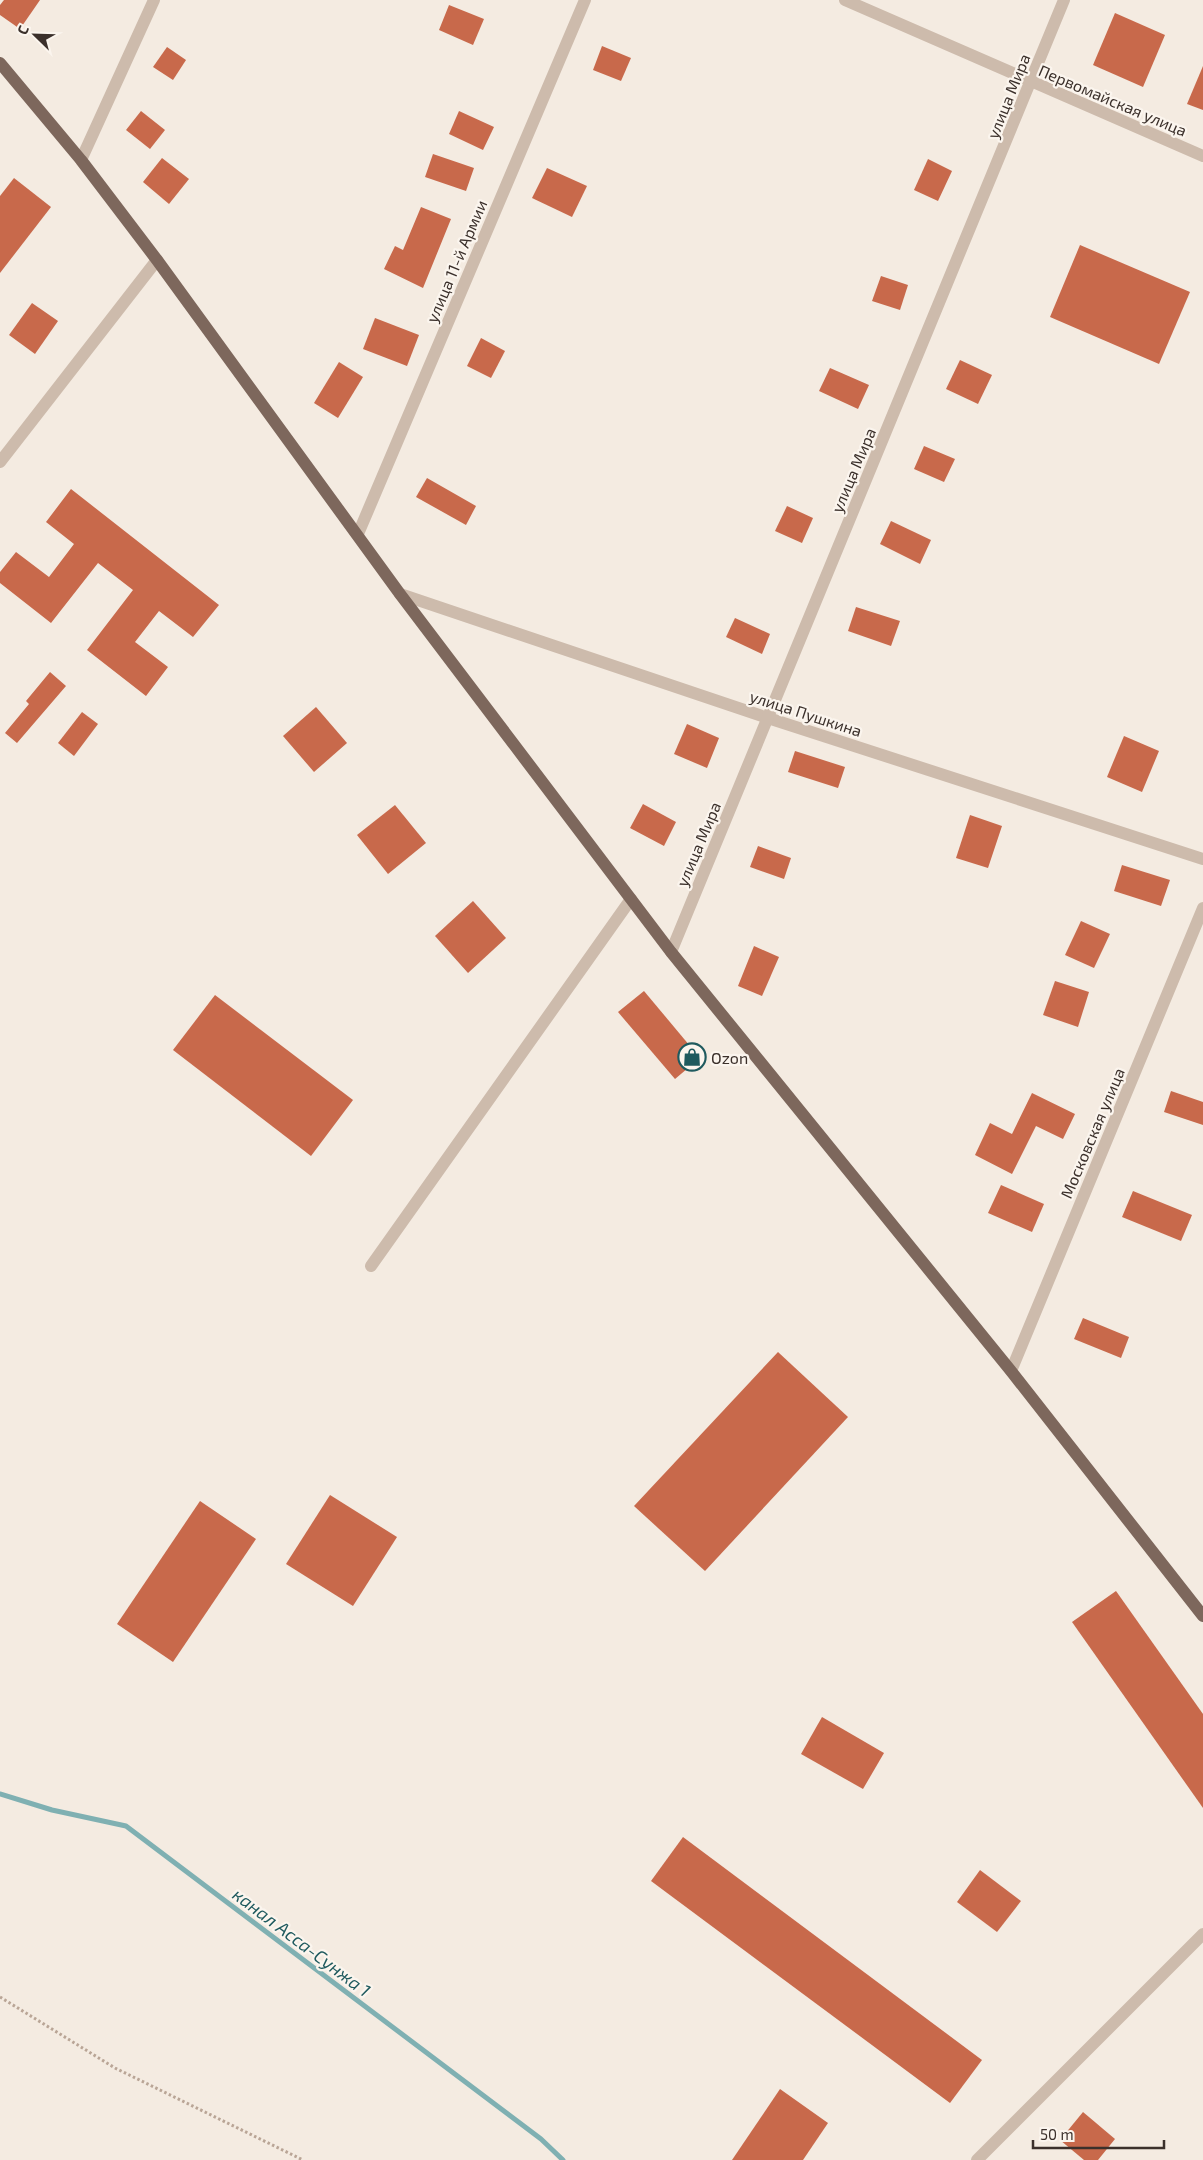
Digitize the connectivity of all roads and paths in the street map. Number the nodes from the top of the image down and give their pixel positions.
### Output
1 (154, 0) edge
2 (585, 0) edge
3 (845, 0) edge
4 (1064, 0) edge
5 (0, 63) edge
6 (1032, 82) junction
7 (1203, 156) edge
8 (81, 160) junction
9 (157, 260) junction
10 (0, 462) edge
11 (358, 534) junction
12 (400, 594) junction
13 (768, 718) junction
14 (1203, 859) edge
15 (631, 899) junction
16 (1203, 908) edge
17 (671, 952) junction
18 (371, 1266) dead end
19 (1011, 1371) junction
20 (1203, 1616) edge
21 (1203, 1934) edge
22 (0, 1997) edge
23 (303, 2160) edge
24 (977, 2160) edge

1 - 8 street
2 - 11 street, улица 11-й Армии
3 - 6 street, Первомайская улица
4 - 6 street, улица Мира
5 - 8 main road
6 - 7 street, Первомайская улица
6 - 13 street, улица Мира
8 - 9 main road
9 - 10 street
9 - 11 main road
11 - 12 main road
12 - 13 street, улица Пушкина
12 - 15 main road
13 - 14 street, улица Пушкина
13 - 17 street, улица Мира
15 - 17 main road
15 - 18 street
16 - 19 street, Московская улица
17 - 19 main road
19 - 20 main road
21 - 24 street
22 - 23 path

